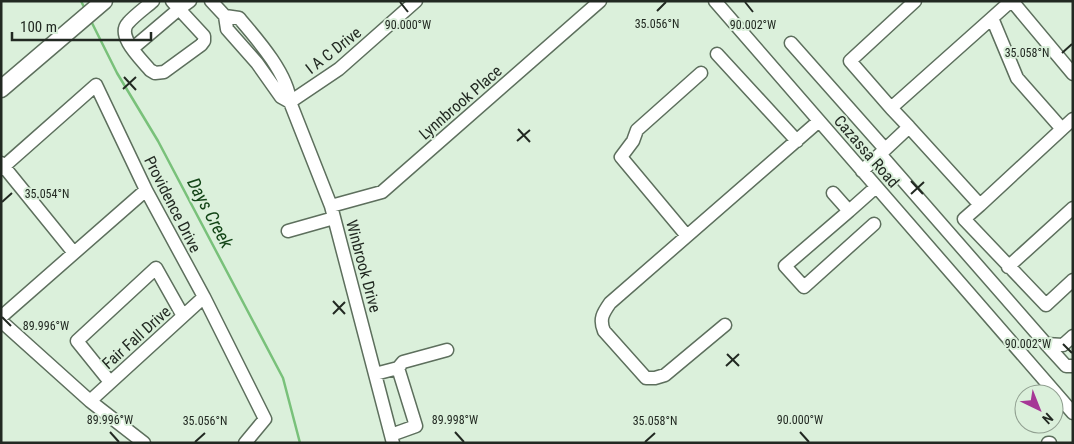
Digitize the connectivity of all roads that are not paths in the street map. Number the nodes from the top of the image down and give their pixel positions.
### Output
1 (153, 1) edge
2 (190, 1) edge
3 (211, 1) edge
4 (416, 1) edge
5 (600, 1) edge
6 (715, 1) edge
7 (915, 1) edge
8 (1011, 1) edge
9 (103, 2) edge
10 (175, 5) edge
11 (992, 18) junction
12 (791, 43) dead end
13 (133, 48) junction
14 (717, 54) dead end
15 (701, 74) dead end
16 (1073, 74) edge
17 (1, 89) edge
18 (290, 102) junction
19 (891, 108) junction
20 (1073, 119) edge
21 (819, 121) junction
22 (909, 127) junction
23 (1062, 129) junction
24 (797, 141) junction
25 (882, 152) junction
26 (2, 166) edge
27 (862, 171) junction
28 (876, 187) junction
29 (146, 190) junction
30 (833, 193) dead end
31 (980, 204) junction
32 (331, 206) junction
33 (1073, 208) edge
34 (849, 212) junction
35 (334, 218) junction
36 (874, 224) dead end
37 (288, 231) dead end
38 (687, 236) junction
39 (74, 253) junction
40 (1008, 267) junction
41 (1073, 280) edge
42 (204, 297) junction
43 (183, 316) junction
44 (1, 317) edge
45 (1, 321) edge
46 (725, 325) dead end
47 (1073, 336) edge
48 (1046, 344) junction
49 (447, 350) dead end
50 (1073, 366) edge
51 (398, 368) junction
52 (375, 374) junction
53 (110, 382) junction
54 (90, 401) junction
55 (1073, 413) edge
56 (392, 439) edge
57 (144, 443) edge
58 (245, 443) edge

1 - 13 street
2 - 10 street
3 - 18 street, Winbrook Drive
4 - 18 street, I A C Drive
5 - 32 street, Lynnbrook Place
6 - 21 street, Cazassa Road
7 - 19 street
8 - 11 street
8 - 16 street
9 - 17 main road
10 - 13 street
10 - 13 street
11 - 19 street
11 - 23 street
12 - 25 street
14 - 24 street
15 - 38 street
18 - 32 street, Winbrook Drive
19 - 22 street
20 - 23 street
21 - 24 street
21 - 27 street, Cazassa Road
22 - 25 street
22 - 31 street
23 - 31 street
24 - 38 street
25 - 27 street
25 - 48 street
26 - 29 street, Providence Drive
26 - 39 street
27 - 28 street, Cazassa Road
28 - 34 street
28 - 55 street, Cazassa Road
29 - 39 street
29 - 42 street, Providence Drive
30 - 34 street
31 - 40 street
32 - 35 street, Winbrook Drive
33 - 40 street
34 - 36 street
35 - 37 street
35 - 52 street, Winbrook Drive
38 - 46 street
39 - 44 street
40 - 41 street
42 - 43 street, Fair Fall Drive
42 - 58 street, Providence Drive
43 - 53 street, Fair Fall Drive
43 - 53 street
45 - 54 street
47 - 48 street
48 - 50 street
49 - 51 street
51 - 52 street
51 - 56 street
52 - 56 street, Winbrook Drive
53 - 54 street, Fair Fall Drive
54 - 57 street

